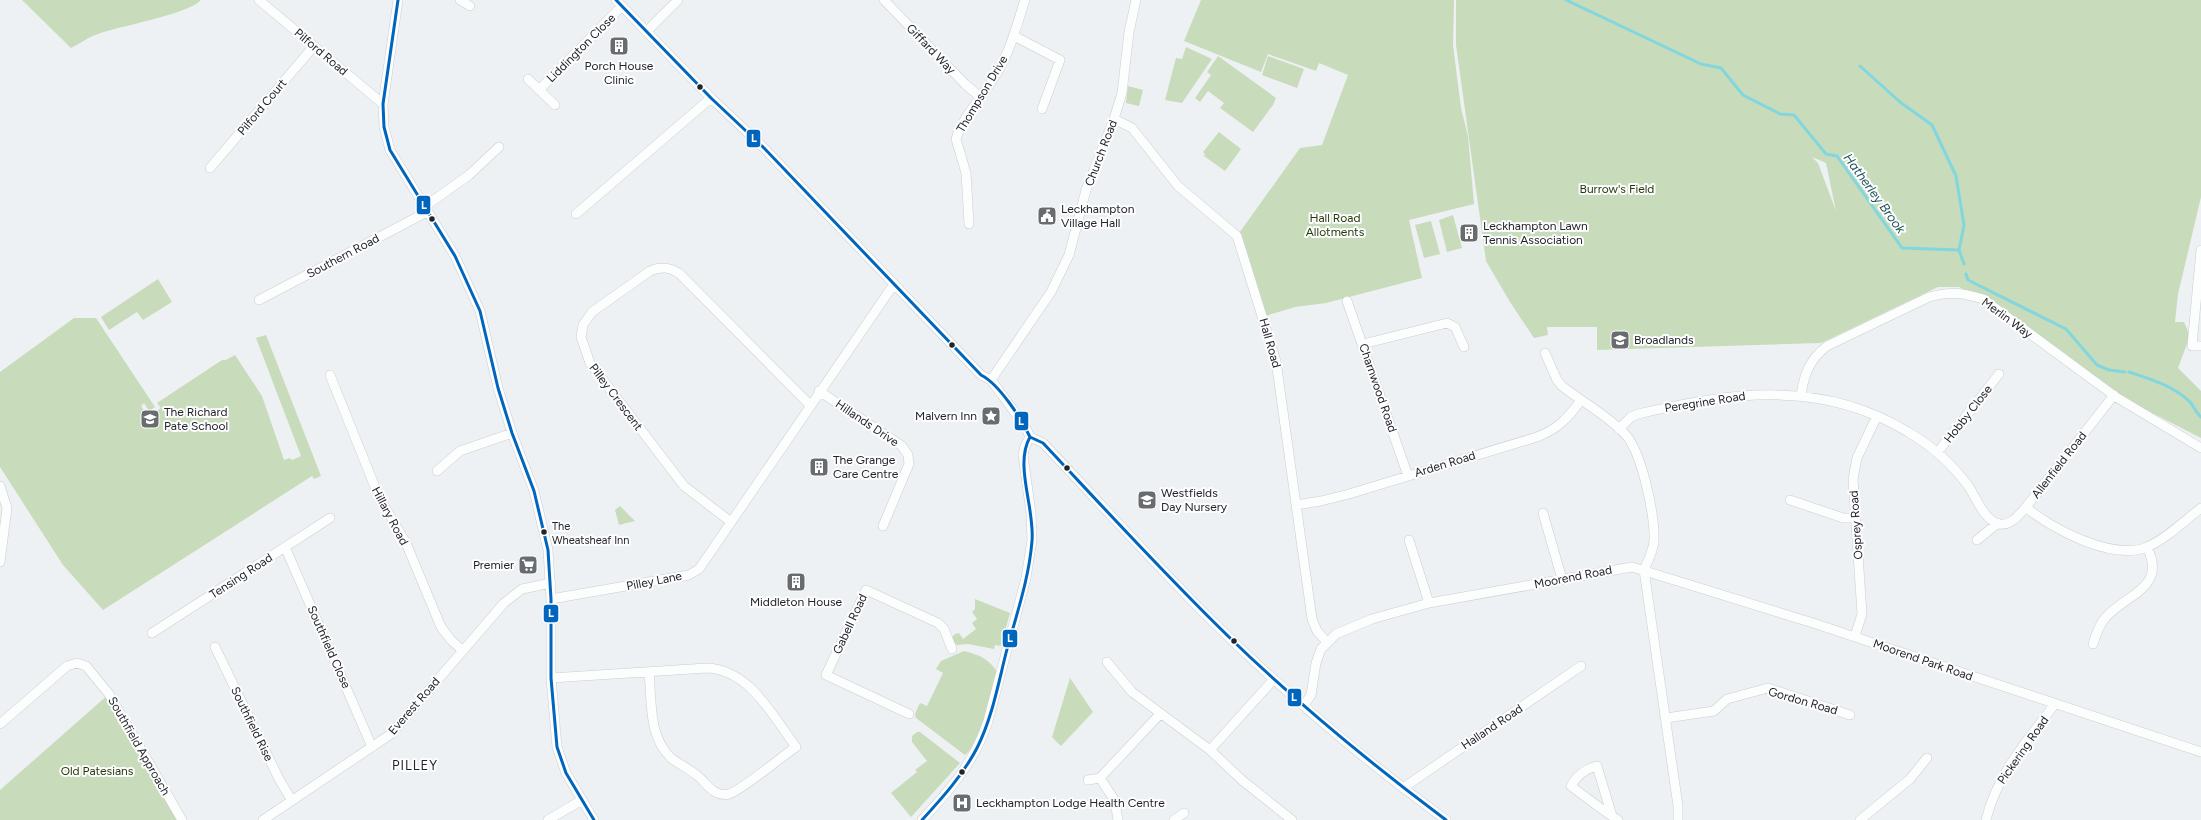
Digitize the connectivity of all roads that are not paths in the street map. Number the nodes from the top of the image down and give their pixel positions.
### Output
1 (259, 0) edge
2 (398, 0) edge
3 (460, 0) edge
4 (678, 0) edge
5 (884, 0) edge
6 (1025, 0) edge
7 (1136, 0) edge
8 (619, 3) edge
9 (470, 6) dead end
10 (647, 31) junction
11 (1014, 36) junction
12 (314, 46) junction
13 (528, 79) dead end
14 (539, 90) junction
15 (979, 96) junction
16 (711, 98) junction
17 (384, 104) junction
18 (554, 105) dead end
19 (1042, 109) dead end
20 (1114, 119) junction
21 (499, 147) dead end
22 (210, 168) dead end
23 (425, 210) junction
24 (576, 214) dead end
25 (969, 224) dead end
26 (2201, 250) edge
27 (894, 284) junction
28 (259, 300) dead end
29 (1347, 302) dead end
30 (1363, 344) junction
31 (2201, 346) edge
32 (1464, 347) dead end
33 (1545, 353) dead end
34 (1999, 374) dead end
35 (330, 375) dead end
36 (991, 380) junction
37 (819, 391) junction
38 (1801, 395) junction
39 (2114, 395) junction
40 (1581, 400) junction
41 (810, 405) junction
42 (1876, 416) junction
43 (1619, 429) junction
44 (512, 433) junction
45 (1030, 437) junction
46 (2201, 448) edge
47 (1937, 453) junction
48 (437, 471) dead end
49 (1408, 476) junction
50 (0, 486) edge
51 (1790, 500) dead end
52 (1296, 505) junction
53 (2026, 507) junction
54 (2201, 508) edge
55 (1543, 513) dead end
56 (330, 518) dead end
57 (1854, 518) junction
58 (731, 522) junction
59 (1998, 523) junction
60 (883, 526) dead end
61 (1409, 540) dead end
62 (1977, 540) dead end
63 (285, 547) junction
64 (2147, 547) junction
65 (0, 562) edge
66 (1644, 570) junction
67 (1562, 579) junction
68 (551, 583) junction
69 (551, 599) junction
70 (1430, 603) junction
71 (152, 634) dead end
72 (1855, 636) junction
73 (1327, 642) junction
74 (2093, 645) dead end
75 (215, 647) dead end
76 (952, 649) dead end
77 (462, 650) junction
78 (1107, 662) dead end
79 (1581, 666) dead end
80 (650, 672) junction
81 (552, 678) junction
82 (1274, 679) junction
83 (2055, 704) junction
84 (1304, 705) junction
85 (909, 714) dead end
86 (1160, 714) junction
87 (1850, 715) dead end
88 (1666, 718) junction
89 (0, 724) edge
90 (372, 747) junction
91 (1210, 750) junction
92 (2201, 752) edge
93 (1926, 758) dead end
94 (1100, 778) junction
95 (1088, 780) dead end
96 (1403, 788) junction
97 (582, 800) junction
98 (292, 801) junction
99 (1184, 813) dead end
100 (1615, 818) edge
101 (182, 820) edge
102 (263, 820) edge
103 (548, 820) edge
104 (594, 820) edge
105 (922, 820) edge
106 (1118, 820) edge
107 (1174, 820) edge
108 (1292, 820) edge
109 (1446, 820) edge
110 (1678, 820) edge
111 (1860, 820) edge
112 (1986, 820) edge

1 - 12 street, Pilford Road
2 - 17 street
3 - 9 street
4 - 10 street
5 - 15 street, Giffard Way
6 - 11 street, Thompson Drive
7 - 20 street, Church Road
8 - 10 street
8 - 14 street, Liddington Close
10 - 16 street
11 - 15 street, Thompson Drive
11 - 19 street
12 - 17 street, Pilford Road
12 - 22 street, Pilford Court
13 - 14 street, Liddington Close
14 - 18 street, Liddington Close
15 - 25 street, Thompson Drive
16 - 24 street
16 - 27 street
17 - 23 street
20 - 36 street, Church Road
20 - 52 street, Hall Road
21 - 23 street, Southern Road
23 - 28 street, Southern Road
23 - 44 street
26 - 31 street
27 - 36 street
27 - 37 street, Pilley Lane
29 - 30 street, Charnwood Road
30 - 32 street
30 - 49 street, Charnwood Road
33 - 40 street
34 - 47 street, Hobby Close
35 - 77 street, Hillary Road
36 - 45 street
37 - 41 street, Pilley Lane
37 - 60 street, Hillands Drive
38 - 39 street, Merlin Way
38 - 42 street, Peregrine Road
38 - 43 street, Peregrine Road
39 - 46 street, Merlin Way
39 - 53 street, Allenfield Road
40 - 43 street
40 - 49 street, Arden Road
41 - 58 street, Pilley Lane
41 - 58 street, Pilley Crescent
42 - 47 street, Peregrine Road
42 - 57 street, Osprey Road
43 - 66 street
44 - 48 street
44 - 68 street
45 - 82 street
45 - 105 street
47 - 59 street, Peregrine Road
49 - 52 street, Arden Road
50 - 65 street
51 - 57 street
52 - 73 street, Hall Road
53 - 59 street, Allenfield Road
53 - 64 street
54 - 64 street
55 - 67 street
56 - 63 street, Tensing Road
57 - 72 street, Osprey Road
58 - 69 street, Pilley Lane
59 - 62 street, Allenfield Road
61 - 70 street
63 - 71 street, Tensing Road
63 - 90 street, Southfield Close
64 - 74 street
66 - 67 street, Moorend Road
66 - 72 street, Moorend Park Road
66 - 88 street
67 - 70 street, Moorend Road
68 - 69 street
68 - 77 street, Everest Road
69 - 81 street
70 - 73 street, Moorend Road
72 - 83 street, Moorend Park Road
73 - 84 street, Moorend Road
75 - 98 street, Southfield Rise
76 - 85 street, Gabell Road
77 - 90 street, Everest Road
78 - 86 street
79 - 96 street, Halland Road
80 - 80 street
80 - 81 street
81 - 97 street
82 - 84 street
82 - 91 street
83 - 92 street, Moorend Park Road
83 - 112 street, Pickering Road
84 - 96 street
86 - 91 street
86 - 94 street
87 - 88 street, Gordon Road
88 - 110 street
89 - 101 street, Southfield Approach
90 - 98 street, Everest Road
91 - 108 street
93 - 111 street
94 - 95 street
94 - 106 street
96 - 109 street
97 - 103 street
97 - 104 street
98 - 102 street, Everest Road
99 - 107 street
100 - 100 street

